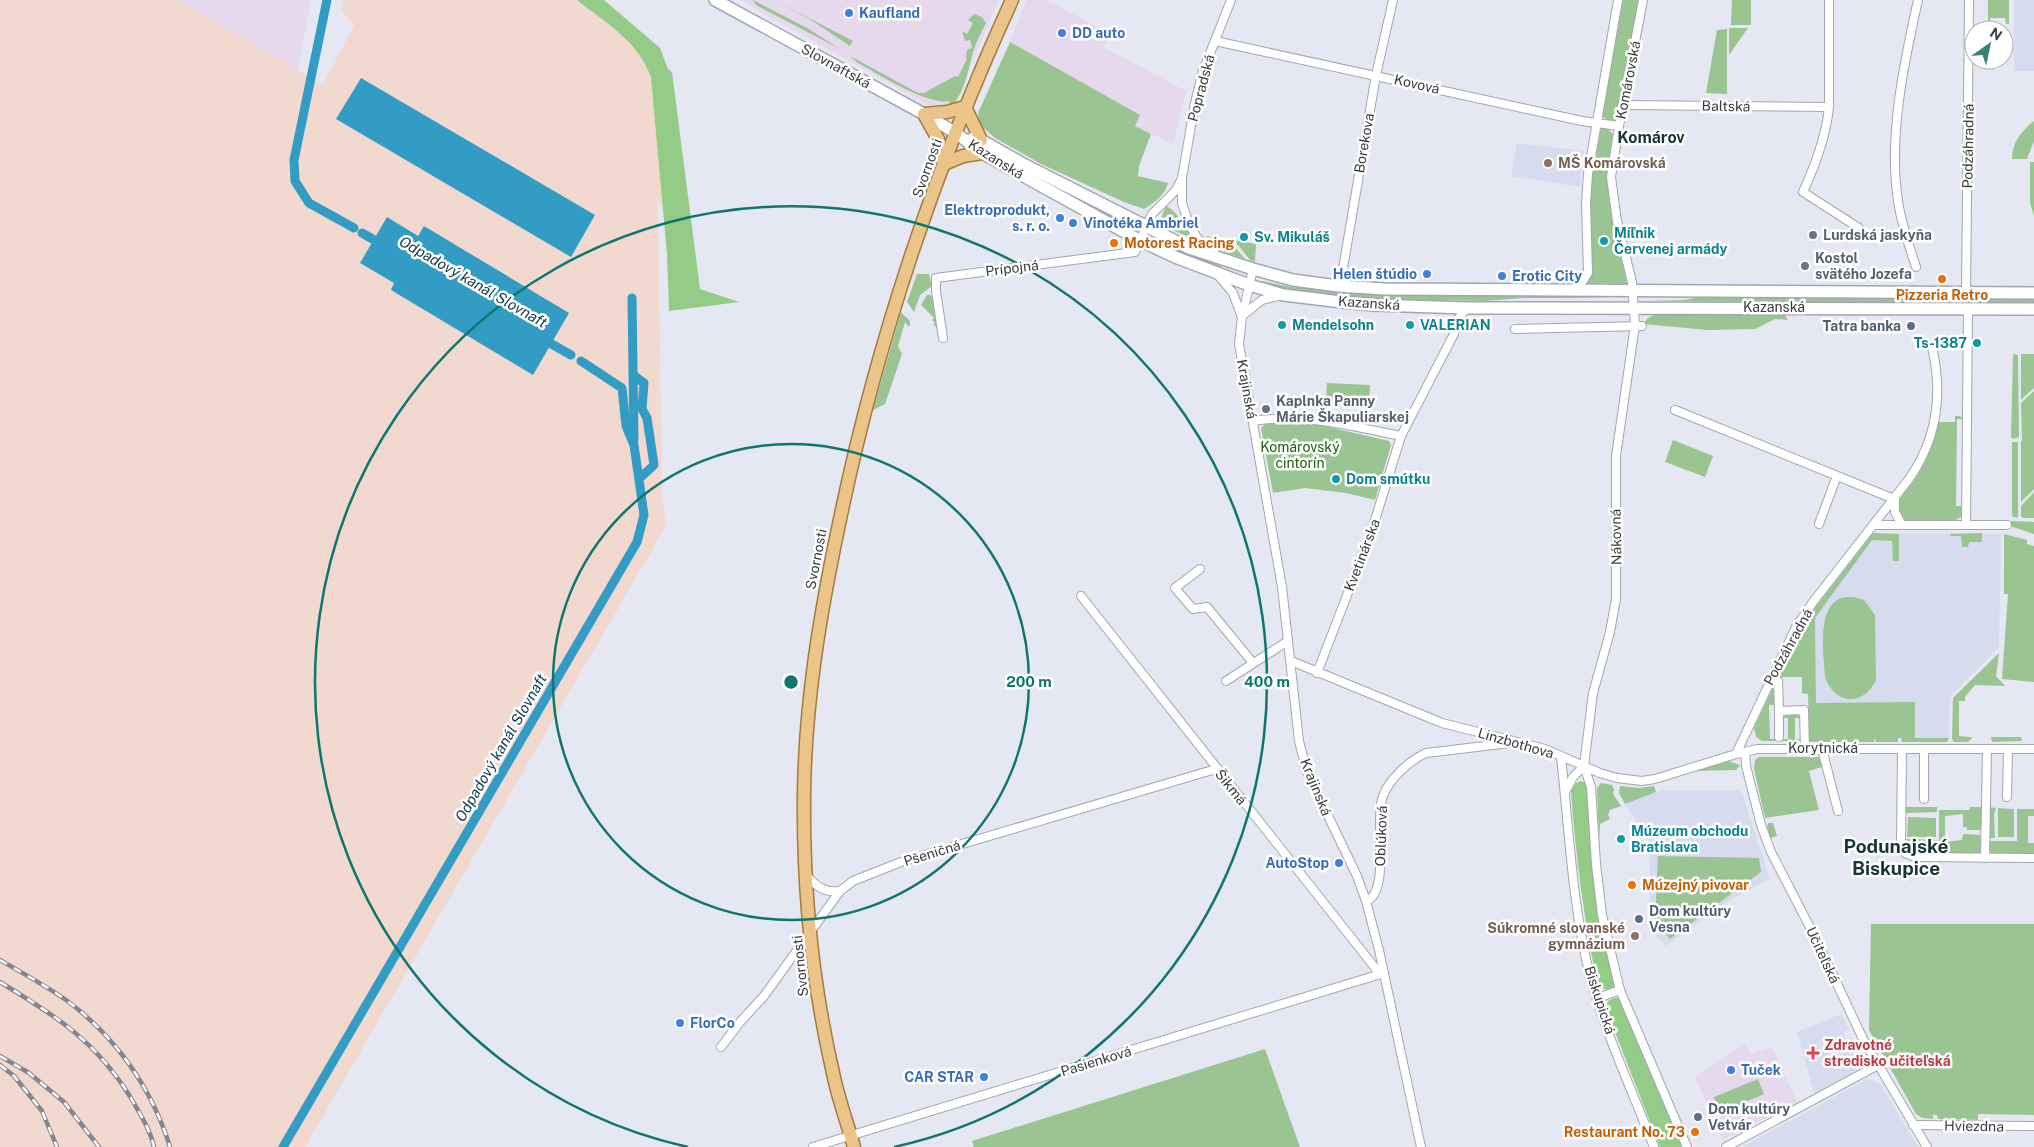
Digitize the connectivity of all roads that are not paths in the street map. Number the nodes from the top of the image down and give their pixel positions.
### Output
1 (715, 0) edge
2 (1012, 0) edge
3 (1231, 0) edge
4 (1393, 0) edge
5 (1618, 0) edge
6 (1643, 0) edge
7 (1829, 0) edge
8 (1918, 0) edge
9 (1969, 0) edge
10 (1215, 41) junction
11 (1376, 75) junction
12 (1624, 105) junction
13 (965, 107) junction
14 (1829, 107) junction
15 (924, 114) junction
16 (1596, 124) junction
17 (1619, 126) junction
18 (956, 132) junction
19 (981, 147) junction
20 (944, 164) junction
21 (1182, 178) junction
22 (1145, 227) junction
23 (1859, 228) dead end
24 (1139, 240) junction
25 (1221, 260) junction
26 (1916, 267) dead end
27 (1253, 270) junction
28 (1217, 274) junction
29 (1248, 285) junction
30 (1340, 286) junction
31 (1573, 291) junction
32 (1632, 292) junction
33 (1966, 293) junction
34 (2034, 293) edge
35 (1284, 295) junction
36 (1440, 307) junction
37 (1634, 307) junction
38 (1467, 308) junction
39 (1968, 308) junction
40 (2034, 309) edge
41 (1242, 317) junction
42 (1457, 320) junction
43 (1638, 326) junction
44 (1515, 329) dead end
45 (943, 338) dead end
46 (1932, 348) dead end
47 (1674, 410) dead end
48 (1253, 421) junction
49 (1401, 436) junction
50 (1835, 482) dead end
51 (1895, 498) junction
52 (1819, 524) dead end
53 (1873, 525) junction
54 (1902, 525) junction
55 (1966, 525) junction
56 (2007, 526) dead end
57 (1200, 568) dead end
58 (1081, 596) dead end
59 (1288, 641) junction
60 (1291, 661) junction
61 (1253, 664) junction
62 (1317, 673) junction
63 (1770, 678) junction
64 (1226, 681) dead end
65 (1779, 710) junction
66 (1779, 736) dead end
67 (1514, 742) junction
68 (1805, 748) junction
69 (1822, 749) junction
70 (1902, 749) junction
71 (1924, 749) junction
72 (1987, 749) junction
73 (2008, 749) junction
74 (2034, 749) edge
75 (1746, 752) junction
76 (1736, 754) junction
77 (1561, 757) junction
78 (1584, 766) junction
79 (1216, 769) junction
80 (1565, 792) junction
81 (2007, 797) dead end
82 (1924, 799) dead end
83 (1838, 811) dead end
84 (1985, 858) junction
85 (2034, 858) edge
86 (807, 876) junction
87 (840, 891) junction
88 (1366, 901) junction
89 (811, 933) junction
90 (1382, 973) junction
91 (1620, 990) junction
92 (1598, 998) junction
93 (721, 1048) dead end
94 (1878, 1065) junction
95 (1914, 1125) junction
96 (2034, 1126) edge
97 (852, 1141) edge
98 (813, 1147) edge
99 (1421, 1147) edge
100 (1654, 1147) edge
101 (1687, 1147) edge
102 (1726, 1147) edge
103 (1926, 1147) edge

1 - 15 main road, Slovnaftská
2 - 13 main road, Svornosti
3 - 10 street, Popradská
4 - 11 street, Borekova
5 - 16 street, Komárovská
6 - 12 street, Komárovská
7 - 14 street
8 - 26 street
9 - 33 street, Podzáhradná
10 - 11 street, Kovová
10 - 21 street, Popradská
11 - 16 street, Kovová
11 - 30 street, Borekova
12 - 14 street, Baltská
12 - 17 street, Komárovská
13 - 15 main road
13 - 18 main road, Svornosti
13 - 19 main road
14 - 23 street
15 - 18 main road, Slovnaftská
15 - 20 main road
16 - 17 street, Kovová
16 - 31 street, Komárovská
17 - 32 street, Komárovská
18 - 19 main road, Kazanská
18 - 20 main road, Svornosti
19 - 20 main road
19 - 22 main road, Kazanská
19 - 24 main road, Kazanská
20 - 86 main road, Svornosti
21 - 22 street, Popradská
21 - 25 street, Popradská
22 - 24 street, Popradská
22 - 25 main road, Kazanská
24 - 28 main road, Kazanská
24 - 45 street, Prípojná
25 - 27 main road, Kazanská
27 - 29 street, Krajinská
27 - 30 main road, Kazanská
28 - 29 main road, Kazanská
28 - 41 street
29 - 35 main road, Kazanská
29 - 41 street, Krajinská
30 - 31 main road, Kazanská
31 - 32 main road, Kazanská
32 - 33 main road, Kazanská
32 - 37 street, Komárovská
33 - 34 main road, Kazanská
35 - 36 main road, Kazanská
35 - 41 street
36 - 38 main road, Kazanská
36 - 42 street
37 - 38 main road, Kazanská
37 - 39 main road, Kazanská
37 - 43 street, Nákovná
38 - 42 street, Kvetinárska
39 - 40 main road, Kazanská
39 - 55 street
41 - 48 street, Krajinská
42 - 49 street, Kvetinárska
43 - 44 street
43 - 78 street, Nákovná
46 - 51 street, Podzáhradná
47 - 51 street
48 - 49 street
48 - 59 street, Krajinská
49 - 62 street, Kvetinárska
50 - 52 street
51 - 53 street, Podzáhradná
51 - 54 street
53 - 54 street
53 - 63 street, Podzáhradná
54 - 55 street
55 - 56 street
57 - 61 street
58 - 79 street, Šikmá
59 - 60 street, Krajinská
59 - 61 street
60 - 62 street, Linzbothova
60 - 88 street, Krajinská
61 - 64 street
62 - 67 street, Linzbothova
63 - 65 street
63 - 76 street, Podzáhradná
65 - 66 street
65 - 68 street
67 - 77 street, Linzbothova
67 - 88 street, Oblúková
68 - 69 street, Korytnická
68 - 75 street, Korytnická
69 - 70 street, Korytnická
69 - 83 street
70 - 71 street, Korytnická
70 - 84 street
71 - 72 street, Korytnická
71 - 82 street
72 - 73 street, Korytnická
72 - 84 street
73 - 74 street, Korytnická
73 - 81 street
75 - 76 street, Linzbothova
75 - 94 street, Učiteľská
76 - 78 street, Linzbothova
77 - 78 street, Linzbothova
77 - 80 street, Biskupická
78 - 80 street
78 - 91 street, Biskupická
79 - 87 street, Pšeničná
79 - 90 street, Šikmá
80 - 92 street, Biskupická
84 - 85 street
86 - 87 street
86 - 89 main road, Svornosti
87 - 89 street, Pšeničná
88 - 90 street, Krajinská
89 - 93 street, Pšeničná
89 - 97 main road, Svornosti
90 - 97 street, Pasienková
90 - 99 street, Krajinská
91 - 92 street
91 - 101 street, Biskupická
92 - 100 street, Biskupická
94 - 95 street, Učiteľská
94 - 102 street
95 - 96 street, Hviezdna
95 - 103 street, Učiteľská
97 - 98 street, Pasienková

